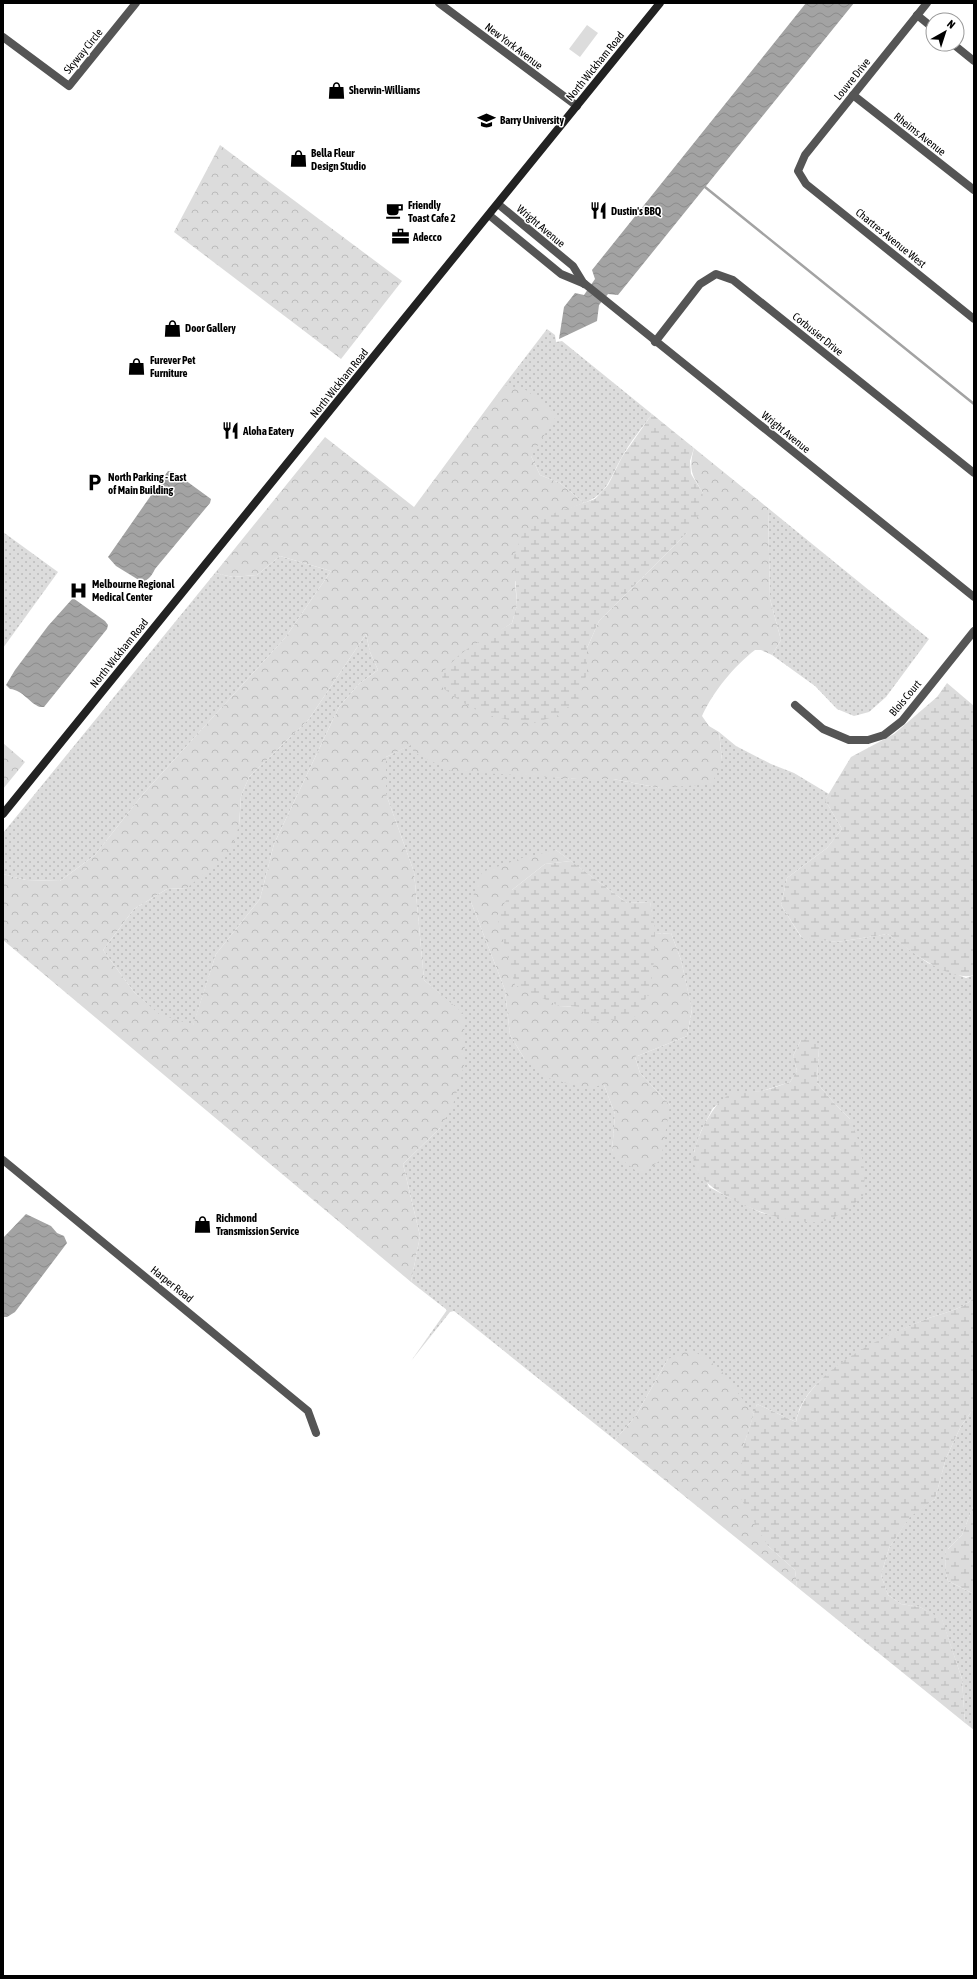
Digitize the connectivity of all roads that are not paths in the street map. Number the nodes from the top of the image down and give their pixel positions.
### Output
1 (136, 3) edge
2 (439, 3) edge
3 (660, 3) edge
4 (927, 3) edge
5 (917, 15) junction
6 (925, 22) edge
7 (3, 37) edge
8 (963, 52) edge
9 (974, 61) edge
10 (853, 95) junction
11 (577, 106) junction
12 (798, 171) joint
13 (974, 190) edge
14 (498, 204) junction
15 (489, 215) junction
16 (585, 284) junction
17 (974, 319) edge
18 (655, 342) junction
19 (974, 474) edge
20 (974, 597) edge
21 (974, 631) edge
22 (795, 705) dead end
23 (3, 814) edge
24 (3, 1160) edge
25 (316, 1433) dead end

1 - 7 street, Skyway Circle
2 - 11 street, New York Avenue
3 - 11 main road, North Wickham Road
4 - 5 street, Louvre Drive
5 - 6 street
5 - 10 street, Louvre Drive
8 - 9 street
10 - 12 street, Louvre Drive
10 - 13 street, Rheims Avenue
11 - 14 main road, North Wickham Road
12 - 17 street, Chartres Avenue West
14 - 15 main road, North Wickham Road
14 - 16 street, Wright Avenue
15 - 16 street, Wright Avenue
15 - 23 main road, North Wickham Road
16 - 18 street, Wright Avenue
18 - 19 street, Corbusier Drive
18 - 20 street, Wright Avenue
21 - 22 street, Blois Court
24 - 25 street, Harper Road

